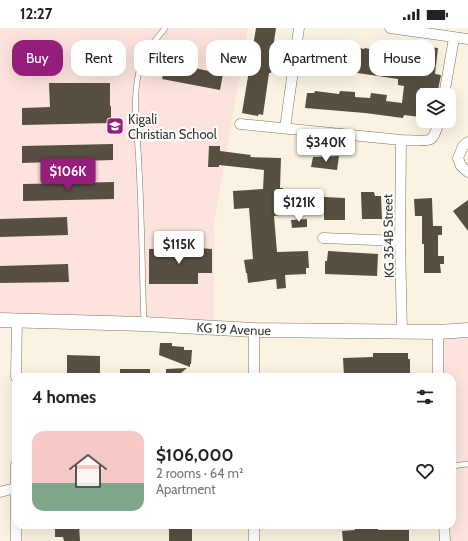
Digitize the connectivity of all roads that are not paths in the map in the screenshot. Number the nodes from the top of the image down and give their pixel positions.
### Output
1 (165, 28) edge
2 (299, 28) edge
3 (390, 28) edge
4 (454, 38) junction
5 (468, 39) edge
6 (445, 88) edge
7 (240, 124) dead end
8 (285, 128) junction
9 (437, 128) edge
10 (400, 140) junction
11 (468, 142) edge
12 (468, 172) edge
13 (323, 238) dead end
14 (400, 241) junction
15 (0, 320) edge
16 (17, 320) junction
17 (144, 324) junction
18 (254, 330) junction
19 (468, 330) edge
20 (402, 332) junction
21 (438, 332) junction
22 (16, 373) edge
23 (254, 373) edge
24 (438, 373) edge
25 (468, 464) edge
26 (456, 466) edge
27 (12, 489) edge
28 (0, 492) edge
29 (16, 529) edge
30 (254, 529) edge
31 (444, 529) edge
32 (16, 541) edge
33 (254, 541) edge
34 (445, 541) edge

1 - 17 lane
2 - 8 street
3 - 4 street
4 - 5 street
4 - 6 street
7 - 8 street
8 - 10 street
9 - 10 street
10 - 14 street, KG 354B Street
11 - 12 street
13 - 14 street
14 - 20 street, KG 354B Street
15 - 16 main road, KG 19 Avenue
16 - 17 main road, KG 19 Avenue
16 - 22 street
17 - 18 main road, KG 19 Avenue
18 - 20 main road, KG 19 Avenue
18 - 23 street
19 - 21 main road, KG 19 Avenue
20 - 21 main road, KG 19 Avenue
21 - 24 street
25 - 26 lane
27 - 28 street
29 - 32 street
30 - 33 street
31 - 34 street

